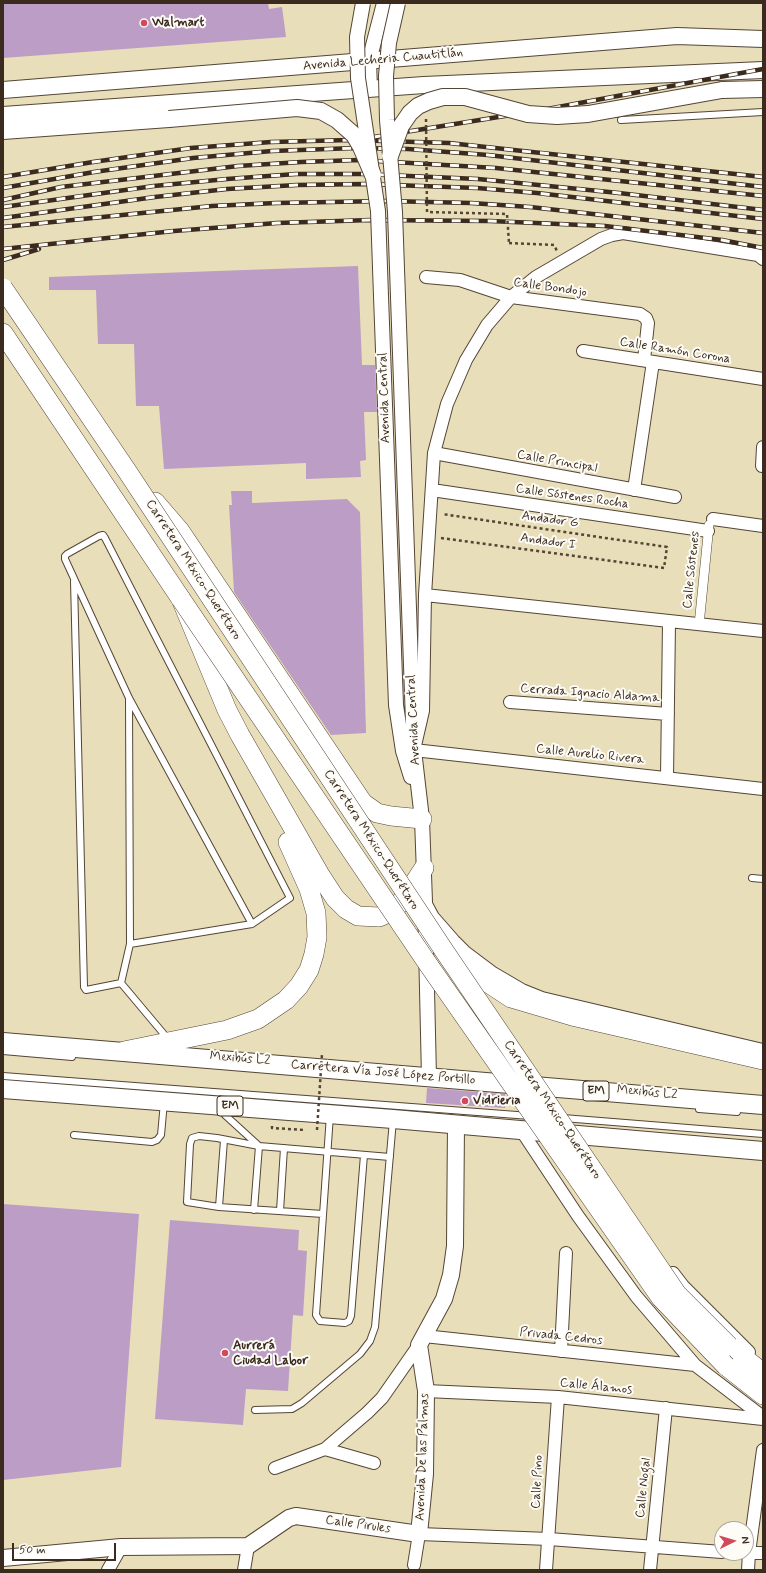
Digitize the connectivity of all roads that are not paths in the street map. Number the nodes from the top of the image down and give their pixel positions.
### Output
1 (363, 3) edge
2 (384, 3) edge
3 (398, 3) edge
4 (763, 39) edge
5 (370, 61) junction
6 (763, 70) edge
7 (370, 89) junction
8 (763, 89) edge
9 (3, 90) edge
10 (763, 112) edge
11 (3, 115) edge
12 (621, 120) dead end
13 (3, 131) edge
14 (390, 156) junction
15 (373, 176) junction
16 (763, 259) edge
17 (426, 277) dead end
18 (3, 288) edge
19 (511, 297) junction
20 (3, 333) edge
21 (583, 351) dead end
22 (649, 361) junction
23 (763, 379) edge
24 (763, 447) edge
25 (434, 453) junction
26 (762, 466) edge
27 (127, 472) junction
28 (432, 490) junction
29 (634, 490) junction
30 (675, 496) dead end
31 (713, 519) joint
32 (763, 526) edge
33 (708, 531) junction
34 (74, 577) junction
35 (425, 595) junction
36 (181, 599) junction
37 (669, 622) junction
38 (699, 625) junction
39 (763, 631) edge
40 (129, 698) junction
41 (510, 702) dead end
42 (668, 714) junction
43 (240, 735) junction
44 (414, 750) junction
45 (667, 778) junction
46 (763, 789) edge
47 (418, 792) junction
48 (422, 819) junction
49 (424, 868) junction
50 (752, 878) dead end
51 (763, 879) edge
52 (425, 902) junction
53 (252, 924) junction
54 (130, 944) junction
55 (445, 952) junction
56 (121, 983) junction
57 (3, 1042) edge
58 (170, 1042) junction
59 (763, 1050) edge
60 (3, 1051) edge
61 (124, 1051) junction
62 (82, 1057) dead end
63 (763, 1060) edge
64 (3, 1076) edge
65 (429, 1076) junction
66 (411, 1083) dead end
67 (451, 1086) dead end
68 (3, 1089) edge
69 (506, 1091) dead end
70 (554, 1095) dead end
71 (164, 1101) junction
72 (218, 1105) junction
73 (763, 1105) edge
74 (689, 1108) dead end
75 (742, 1112) dead end
76 (330, 1114) junction
77 (541, 1117) dead end
78 (549, 1117) dead end
79 (393, 1119) junction
80 (456, 1124) junction
81 (521, 1130) junction
82 (763, 1134) edge
83 (74, 1135) dead end
84 (576, 1135) junction
85 (224, 1140) junction
86 (259, 1146) junction
87 (284, 1148) junction
88 (328, 1151) junction
89 (763, 1151) edge
90 (364, 1155) junction
91 (390, 1156) junction
92 (219, 1207) junction
93 (254, 1210) junction
94 (280, 1211) junction
95 (324, 1214) junction
96 (566, 1253) dead end
97 (421, 1341) junction
98 (561, 1351) junction
99 (695, 1365) junction
100 (763, 1368) edge
101 (763, 1373) edge
102 (426, 1391) junction
103 (763, 1395) edge
104 (558, 1396) junction
105 (666, 1408) junction
106 (255, 1410) dead end
107 (763, 1418) edge
108 (325, 1449) junction
109 (763, 1450) edge
110 (374, 1463) dead end
111 (275, 1468) dead end
112 (752, 1521) edge
113 (419, 1534) junction
114 (549, 1539) junction
115 (248, 1546) junction
116 (121, 1547) junction
117 (652, 1548) junction
118 (714, 1552) edge
119 (3, 1558) edge
120 (414, 1565) dead end
121 (108, 1570) edge
122 (244, 1570) edge
123 (546, 1570) edge
124 (650, 1570) edge

1 - 15 street, Avenida Central, bridge
2 - 5 street
3 - 14 street, Avenida Central, bridge
4 - 5 main road, Avenida Lecheria Cuautitlán
5 - 7 street
5 - 9 main road, Avenida Lecheria Cuautitlán
6 - 7 main road, Avenida Lecheria Cuautitlán
7 - 11 main road, Avenida Lecheria Cuautitlán
8 - 14 main road, bridge
10 - 12 lane
13 - 15 main road, bridge
14 - 44 street, Avenida Central, bridge
15 - 47 street, Avenida Central, bridge
16 - 19 street
17 - 19 street, Calle Bondojo
18 - 27 highway, Carretera México-Querétaro, bridge
19 - 22 street, Calle Bondojo
19 - 25 street
20 - 36 highway, Carretera México-Querétaro
21 - 22 street, Calle Ramón Corona
22 - 23 street, Calle Ramón Corona
22 - 29 street
24 - 26 street
25 - 28 street
25 - 29 street, Calle Principal
27 - 48 highway, bridge
27 - 55 highway, Carretera México-Querétaro, bridge
28 - 33 street, Calle Sóstenes Rocha
28 - 35 street
29 - 30 street, Calle Principal
31 - 32 street
31 - 33 street, Calle Sóstenes
33 - 38 street, Calle Sóstenes
34 - 40 lane
34 - 53 lane
34 - 56 lane
35 - 37 street
35 - 44 street
36 - 43 highway, bridge
36 - 103 highway, Carretera México-Querétaro, bridge
37 - 38 street
37 - 42 street
38 - 39 street
40 - 53 lane
40 - 54 lane
41 - 42 street, Cerrada Ignacio Aldama
42 - 45 street
43 - 49 highway
43 - 58 highway
44 - 45 street, Calle Aurelio Rivera
44 - 47 street, Avenida Central
45 - 46 street, Calle Aurelio Rivera
47 - 48 street, Avenida Central
48 - 49 street, Avenida Central
49 - 52 street, Avenida Central
50 - 51 lane
52 - 59 street
52 - 65 street, Avenida Central
53 - 54 lane
54 - 56 lane
55 - 63 highway
55 - 101 highway, Carretera México-Querétaro, bridge
56 - 58 lane
57 - 61 main road, Carretera Vía José López Portillo / EM
58 - 61 highway
60 - 62 lane
61 - 65 main road, Carretera Vía José López Portillo / EM
64 - 77 lane
65 - 73 main road, Carretera Vía José López Portillo / EM
66 - 67 lane
68 - 71 main road, EM
69 - 70 lane
71 - 72 main road, EM
71 - 83 lane
72 - 76 main road, EM
72 - 86 lane
74 - 75 lane, Mexibús L2
76 - 79 main road, EM
76 - 88 lane
78 - 82 lane
79 - 80 main road, EM
79 - 91 lane
80 - 81 main road, EM
80 - 97 main road
81 - 84 main road, EM
81 - 99 street
84 - 89 main road, EM
84 - 100 street
85 - 86 lane
85 - 92 lane
85 - 92 lane
86 - 87 lane
86 - 93 lane
87 - 88 lane
87 - 94 lane
88 - 90 lane
88 - 95 lane
90 - 91 lane
90 - 95 lane
91 - 106 lane
92 - 93 lane
93 - 94 lane
94 - 95 lane
96 - 98 street
97 - 98 street, Privada Cedros
97 - 102 main road, Avenida De las Palmas
97 - 108 street
98 - 99 street, Privada Cedros
99 - 107 street
102 - 104 street, Calle Álamos
102 - 113 main road, Avenida De las Palmas
104 - 105 street, Calle Álamos
104 - 114 street, Calle Pino
105 - 107 street, Calle Álamos
105 - 117 street, Calle Nogal
108 - 110 street
108 - 111 street
109 - 112 street
113 - 114 street, Calle Pirules
113 - 115 main road, Calle Pirules
113 - 120 street
114 - 117 street, Calle Pirules
114 - 123 street, Calle Pino
115 - 116 main road
115 - 122 street
116 - 119 main road
116 - 121 street
117 - 118 street, Calle Pirules
117 - 124 street, Calle Nogal

